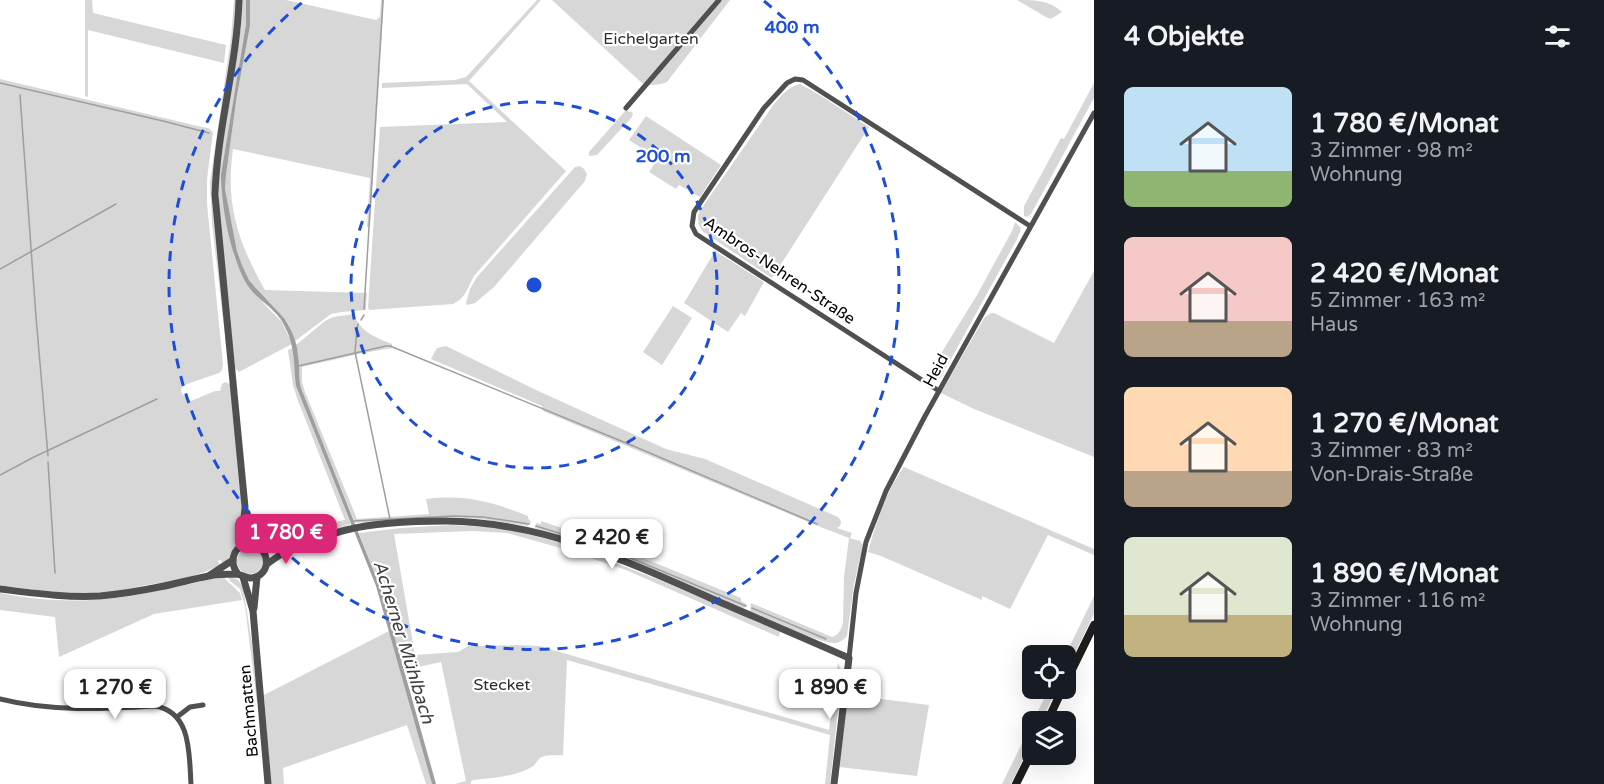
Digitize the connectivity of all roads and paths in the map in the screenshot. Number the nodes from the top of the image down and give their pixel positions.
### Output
1 (239, 0) edge
2 (719, 0) edge
3 (626, 108) dead end
4 (1094, 113) edge
5 (1030, 226) junction
6 (939, 392) junction
7 (245, 507) junction
8 (292, 546) junction
9 (240, 547) junction
10 (259, 547) junction
11 (232, 560) junction
12 (267, 564) junction
13 (208, 576) junction
14 (241, 576) junction
15 (257, 577) junction
16 (0, 589) edge
17 (253, 611) junction
18 (1094, 625) edge
19 (849, 658) junction
20 (1076, 662) edge
21 (0, 699) edge
22 (203, 705) dead end
23 (177, 717) junction
24 (1026, 765) edge
25 (191, 784) edge
26 (268, 784) edge
27 (834, 784) edge
28 (1016, 784) edge

1 - 7 street
2 - 3 street
4 - 5 street, Heid
5 - 6 street, Heid
5 - 6 street, Ambros-Nehren-Straße
6 - 19 street, Heid
7 - 9 street
7 - 10 street
8 - 10 street
8 - 12 street
8 - 19 street
9 - 10 street
9 - 11 street
10 - 12 street
11 - 13 street
11 - 14 street
12 - 15 street
13 - 14 street
13 - 16 street
14 - 15 street
14 - 17 street
15 - 17 street
17 - 26 street, Bachmatten
18 - 20 main road
19 - 27 street
21 - 23 street
22 - 23 street
23 - 25 street
24 - 28 main road

